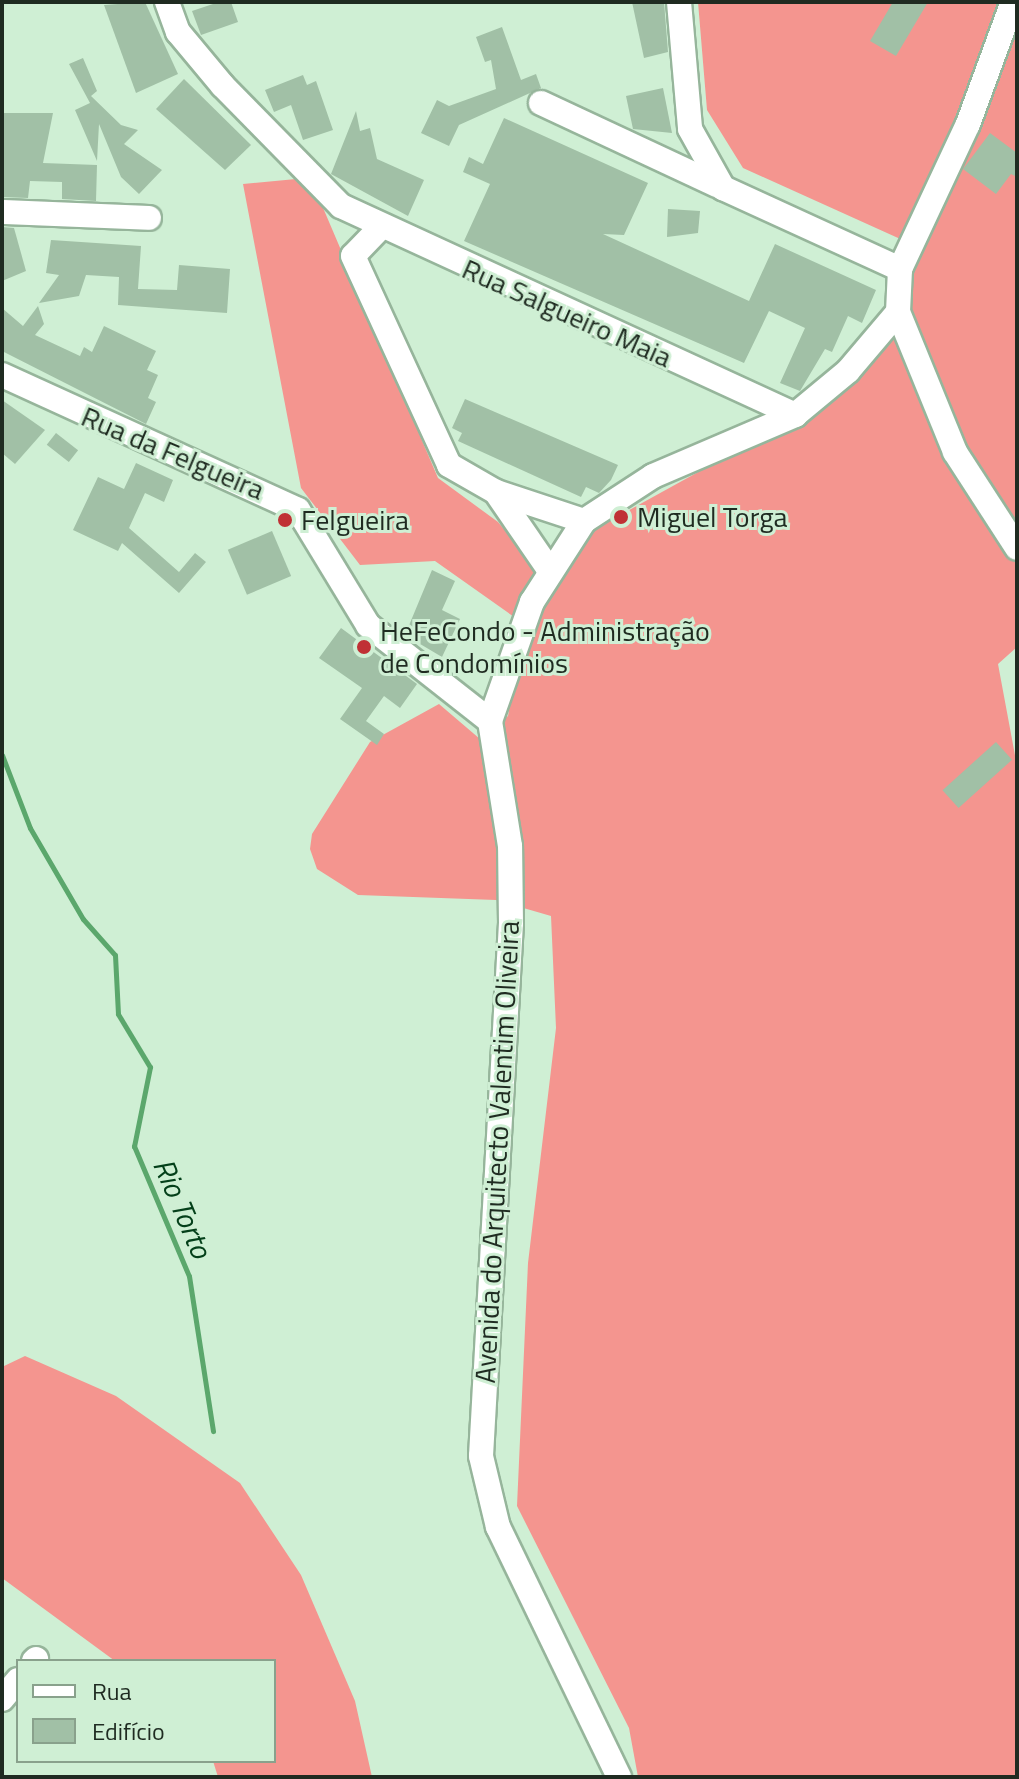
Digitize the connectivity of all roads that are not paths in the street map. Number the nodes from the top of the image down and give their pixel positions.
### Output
1 (167, 2) edge
2 (679, 2) edge
3 (1013, 2) edge
4 (541, 103) dead end
5 (723, 188) junction
6 (341, 206) junction
7 (2, 212) edge
8 (149, 218) dead end
9 (379, 229) junction
10 (353, 256) junction
11 (900, 269) junction
12 (898, 312) junction
13 (2, 375) edge
14 (795, 415) junction
15 (496, 492) junction
16 (584, 521) junction
17 (1017, 548) edge
18 (550, 571) junction
19 (490, 721) junction
20 (16, 1682) edge
21 (2, 1699) edge
22 (619, 1777) edge

1 - 6 street, Rua Salgueiro Maia
2 - 5 street
3 - 11 street
4 - 5 street
5 - 11 street
6 - 9 street, Rua Salgueiro Maia
6 - 10 street
7 - 8 street
9 - 10 street
9 - 14 street, Rua Salgueiro Maia
10 - 15 street
11 - 12 street
12 - 14 street
12 - 17 street
13 - 19 street, Rua da Felgueira
14 - 16 street
15 - 16 street
15 - 18 street
16 - 18 street, Avenida do Arquitecto Valentim Oliveira
18 - 19 street, Avenida do Arquitecto Valentim Oliveira
19 - 22 street, Avenida do Arquitecto Valentim Oliveira
20 - 21 street

